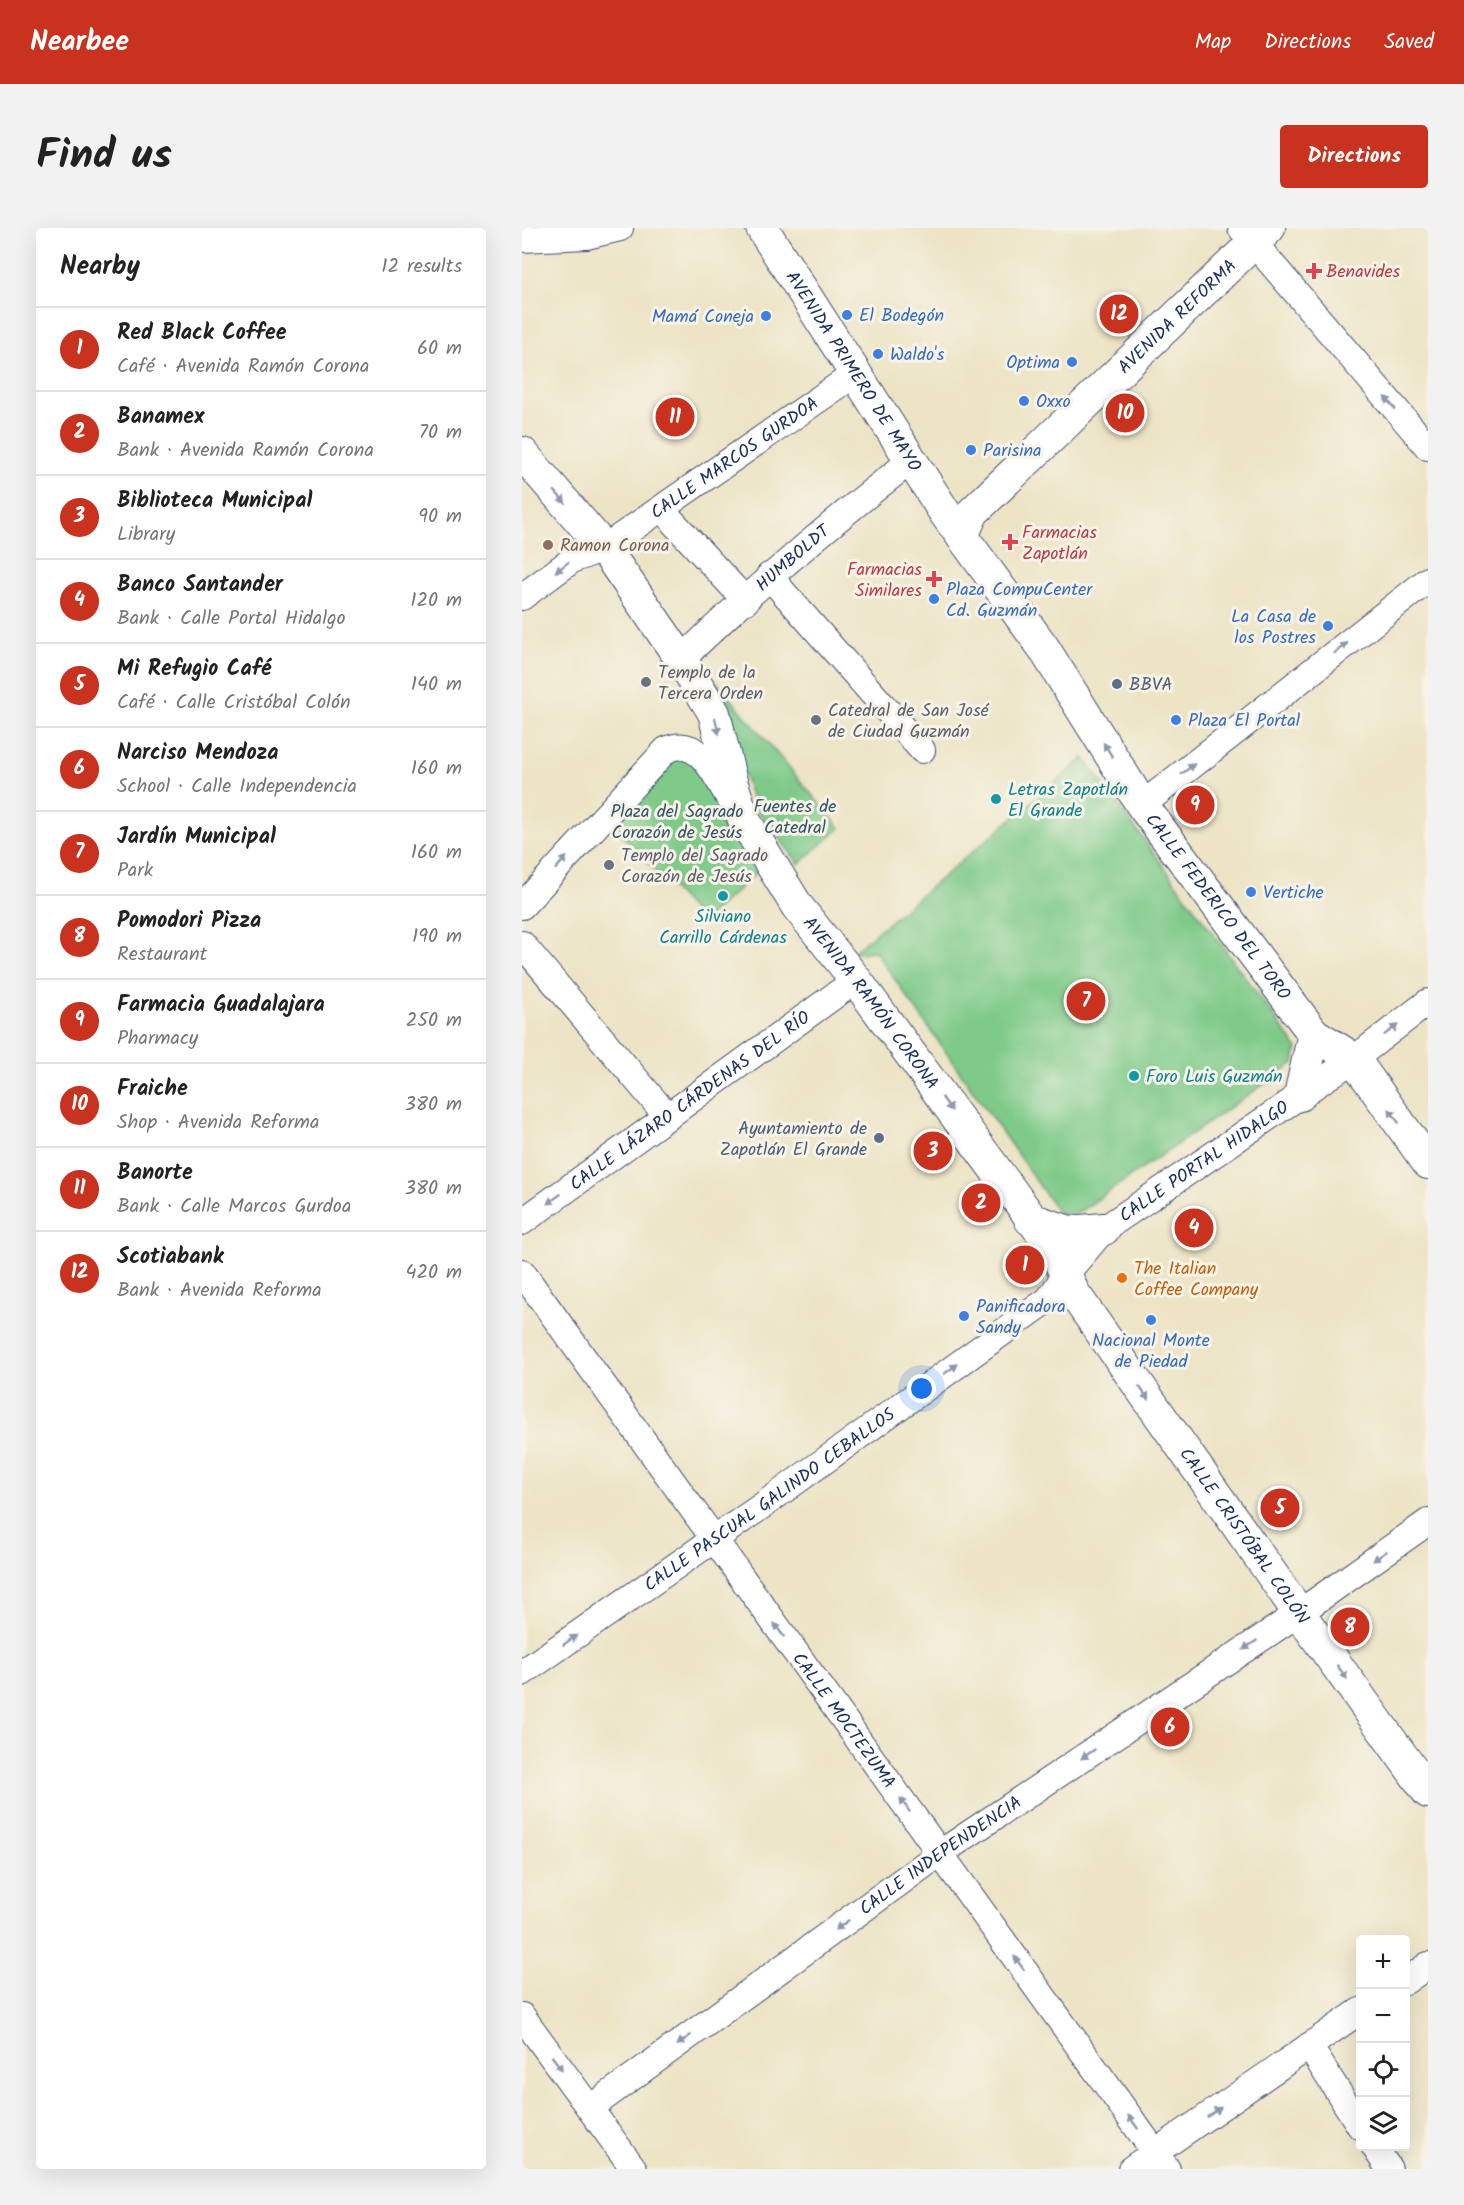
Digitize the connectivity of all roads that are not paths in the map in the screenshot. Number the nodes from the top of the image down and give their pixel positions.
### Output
1 (620, 228) edge
2 (762, 228) edge
3 (1251, 232) edge
4 (522, 239) edge
5 (855, 374) junction
6 (1428, 447) edge
7 (522, 453) edge
8 (899, 470) dead end
9 (673, 522) dead end
10 (954, 524) junction
11 (604, 548) junction
12 (769, 576) junction
13 (1428, 580) edge
14 (522, 597) edge
15 (746, 600) junction
16 (689, 652) dead end
17 (922, 750) dead end
18 (1142, 805) junction
19 (744, 820) junction
20 (522, 906) edge
21 (522, 944) edge
22 (856, 980) junction
23 (1428, 1002) edge
24 (1314, 1034) junction
25 (1353, 1059) junction
26 (1300, 1095) junction
27 (668, 1117) junction
28 (1428, 1163) edge
29 (1030, 1218) junction
30 (522, 1222) edge
31 (1104, 1229) junction
32 (522, 1272) edge
33 (1065, 1275) junction
34 (1428, 1522) edge
35 (712, 1539) junction
36 (1299, 1613) junction
37 (522, 1673) edge
38 (1428, 1792) edge
39 (939, 1854) junction
40 (1428, 1965) edge
41 (1410, 1978) edge
42 (1356, 2014) edge
43 (526, 2030) edge
44 (1309, 2046) junction
45 (590, 2108) junction
46 (1356, 2120) edge
47 (1377, 2151) edge
48 (1161, 2161) edge
49 (634, 2169) edge
50 (1131, 2169) edge
51 (1389, 2169) edge

1 - 4 street
2 - 5 main road, AVENIDA PRIMERO DE MAYO
6 -> 3 street
3 - 10 main road, AVENIDA REFORMA
5 - 10 main road, AVENIDA PRIMERO DE MAYO
5 - 11 street, CALLE MARCOS GURDOA
7 -> 11 main road, AVENIDA RAMÓN CORONA
8 - 12 street, HUMBOLDT
9 - 15 street
18 -> 10 main road, CALLE FEDERICO DEL TORO
11 -> 14 street, CALLE MARCOS GURDOA
11 -> 19 main road, AVENIDA RAMÓN CORONA
12 - 15 street, HUMBOLDT
12 - 17 street
18 -> 13 street
15 - 16 street, HUMBOLDT
18 - 24 main road, CALLE FEDERICO DEL TORO
20 -> 19 street
19 - 22 main road, AVENIDA RAMÓN CORONA
21 - 27 street
22 - 27 street, CALLE LÁZARO CÁRDENAS DEL RÍO
22 -> 29 main road, AVENIDA RAMÓN CORONA
25 -> 23 street, CALLE PORTAL HIDALGO
24 - 25 main road, CALLE FEDERICO DEL TORO
24 - 26 main road
25 - 26 street, CALLE PORTAL HIDALGO
28 -> 25 main road, CALLE FEDERICO DEL TORO
26 - 31 street, CALLE PORTAL HIDALGO
27 -> 30 street, CALLE LÁZARO CÁRDENAS DEL RÍO
29 - 31 main road
29 - 33 main road, AVENIDA RAMÓN CORONA
31 - 33 street, CALLE PORTAL HIDALGO
32 - 35 street, CALLE MOCTEZUMA
35 -> 33 street, CALLE PASCUAL GALINDO CEBALLOS
33 -> 36 main road, CALLE CRISTÓBAL COLÓN
34 -> 36 street, CALLE INDEPENDENCIA
37 -> 35 street, CALLE PASCUAL GALINDO CEBALLOS
39 -> 35 street, CALLE MOCTEZUMA
36 -> 38 main road, CALLE CRISTÓBAL COLÓN
36 -> 39 street, CALLE INDEPENDENCIA
39 -> 45 street, CALLE INDEPENDENCIA
48 -> 39 street, CALLE MOCTEZUMA
40 - 41 street
42 - 44 street
43 -> 45 street
44 - 46 street
48 -> 44 street
45 - 49 street
47 - 51 street
48 - 50 street

